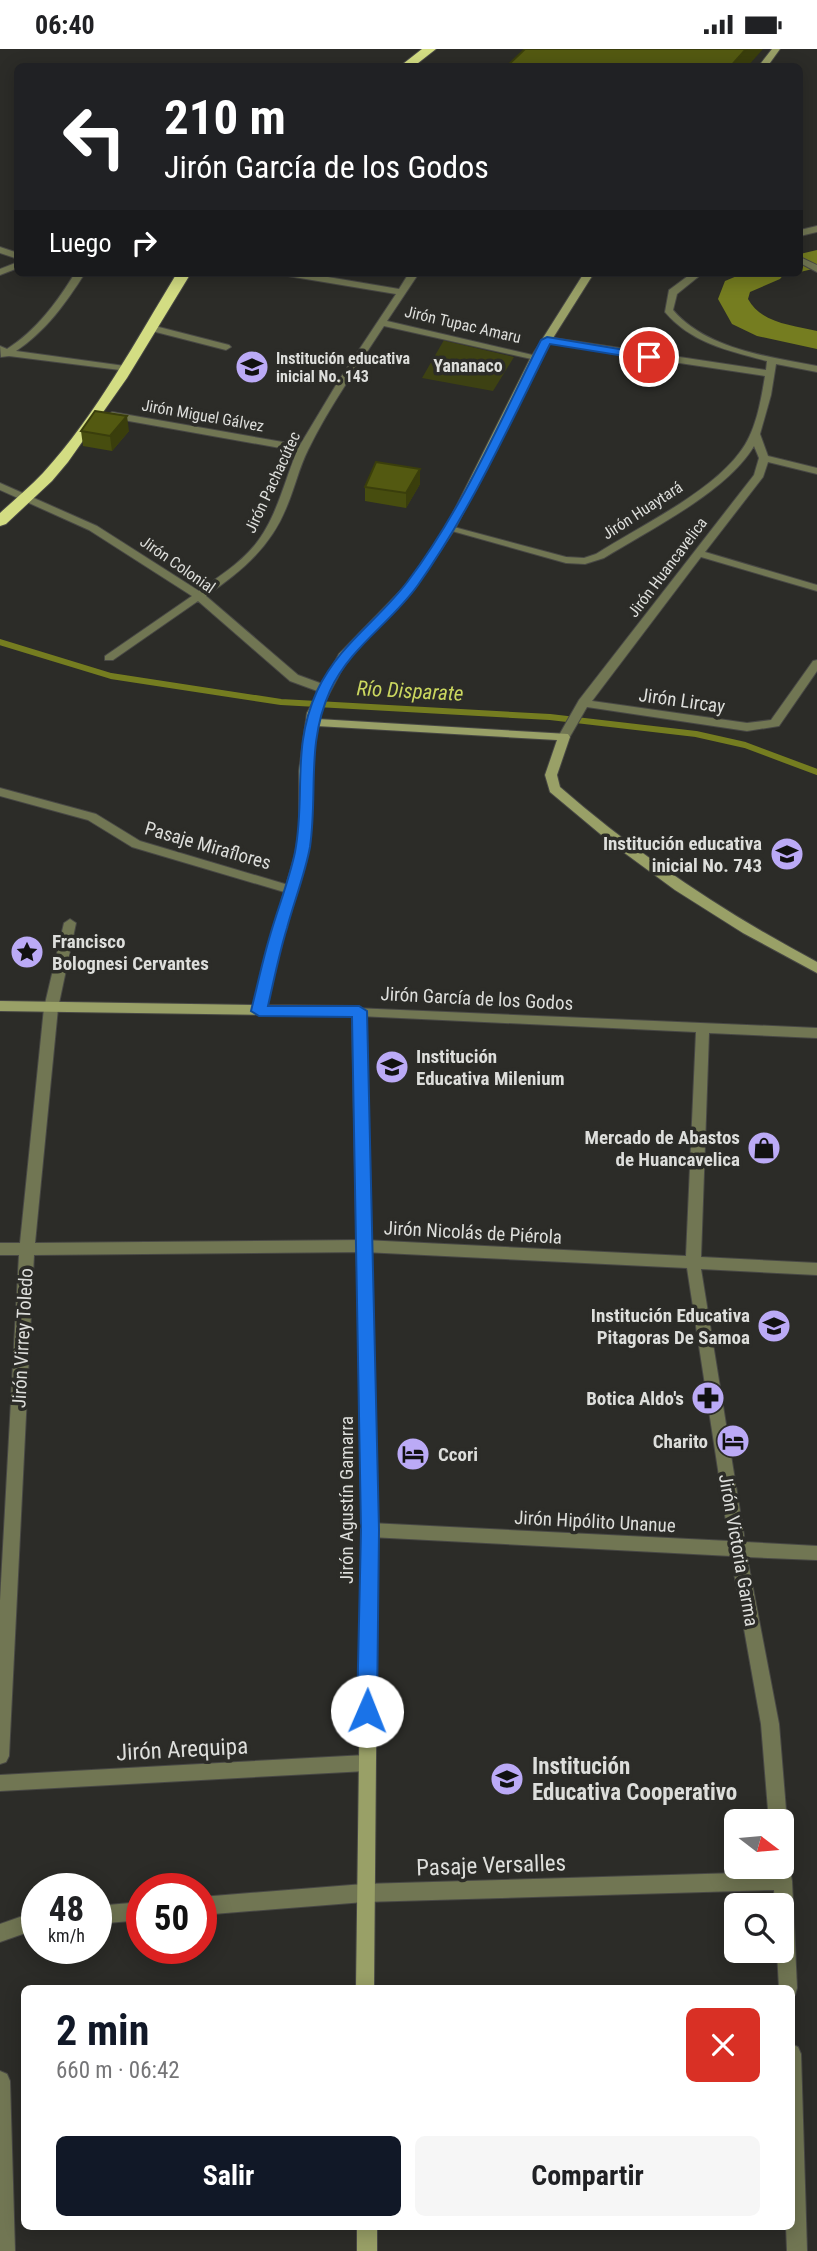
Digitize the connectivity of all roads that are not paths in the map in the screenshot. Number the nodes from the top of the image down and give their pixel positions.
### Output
1 (430, 49) edge
2 (776, 49) edge
3 (411, 63) edge
4 (765, 63) edge
5 (77, 277) edge
6 (182, 277) edge
7 (312, 277) edge
8 (411, 277) edge
9 (586, 277) edge
10 (692, 277) edge
11 (402, 292) junction
12 (383, 323) junction
13 (151, 328) junction
14 (547, 340) junction
15 (226, 347) dead end
16 (2, 353) edge
17 (536, 357) junction
18 (772, 361) junction
19 (125, 369) junction
20 (817, 369) edge
21 (771, 374) junction
22 (96, 412) junction
23 (755, 435) junction
24 (303, 449) junction
25 (764, 458) junction
26 (817, 471) edge
27 (0, 486) edge
28 (24, 499) junction
29 (0, 521) edge
30 (450, 529) junction
31 (698, 553) junction
32 (817, 588) edge
33 (198, 595) junction
34 (109, 658) dead end
35 (817, 663) edge
36 (323, 692) junction
37 (577, 713) junction
38 (312, 717) junction
39 (564, 737) junction
40 (0, 792) edge
41 (291, 890) junction
42 (70, 923) dead end
43 (817, 968) edge
44 (0, 1006) edge
45 (51, 1008) junction
46 (259, 1011) junction
47 (359, 1011) junction
48 (703, 1028) junction
49 (817, 1033) edge
50 (364, 1246) junction
51 (27, 1248) junction
52 (0, 1249) edge
53 (693, 1262) junction
54 (817, 1269) edge
55 (370, 1530) junction
56 (738, 1550) junction
57 (817, 1553) edge
58 (5, 1575) edge
59 (0, 1756) edge
60 (366, 1763) junction
61 (0, 1783) edge
62 (777, 1809) edge
63 (724, 1877) edge
64 (783, 1879) edge
65 (364, 1893) junction
66 (217, 1905) edge
67 (21, 1926) edge
68 (0, 1933) edge
69 (365, 1985) edge
70 (788, 1985) edge
71 (0, 2081) edge
72 (795, 2185) edge
73 (367, 2230) edge
74 (5, 2251) edge
75 (367, 2251) edge
76 (797, 2251) edge

1 - 3 highway
2 - 4 main road
5 - 16 street
6 - 13 highway
7 - 11 street
8 - 11 street, Jirón Pachacútec
9 - 14 main road
10 - 18 street
11 - 12 street, Jirón Pachacútec
12 - 17 street, Jirón Tupac Amaru
12 - 24 street, Jirón Pachacútec
13 - 15 street
13 - 19 highway
14 - 17 main road
14 - 21 street
16 - 19 street
17 - 30 main road
18 - 20 street
18 - 21 street, Jirón Huaytará
19 - 22 highway
21 - 23 street, Jirón Huaytará
22 - 24 street, Jirón Miguel Gálvez
22 - 28 highway
23 - 25 street
23 - 30 street, Jirón Huaytará
24 - 33 street, Jirón Pachacútec
25 - 26 street
25 - 31 street, Jirón Huancavelica
27 - 28 street, Jirón Colonial
28 - 29 highway
28 - 33 street, Jirón Colonial
30 - 36 main road
31 - 32 street
31 - 37 street, Jirón Huancavelica
33 - 34 street, Jirón Pachacútec
33 - 36 street, Jirón Colonial
35 - 37 street, Jirón Lircay
36 - 38 main road
37 - 39 street, Jirón Huancavelica
38 - 39 main road
38 - 41 main road
39 - 43 main road
40 - 41 street, Pasaje Miraflores
41 - 46 main road
42 - 45 street, Jirón Virrey Toledo
44 - 45 main road, Jirón García de los Godos
45 - 46 main road, Jirón García de los Godos
45 - 51 street, Jirón Virrey Toledo
46 - 47 main road, Jirón García de los Godos
47 - 48 street, Jirón García de los Godos
47 - 50 main road, Jirón Agustín Gamarra
48 - 49 street, Jirón García de los Godos
48 - 53 street, Jirón Victoria Garma
50 - 51 street, Jirón Nicolás de Piérola
50 - 53 street, Jirón Nicolás de Piérola
50 - 55 main road, Jirón Agustín Gamarra
51 - 52 street, Jirón Nicolás de Piérola
51 - 58 street, Jirón Virrey Toledo
53 - 54 street, Jirón Nicolás de Piérola
53 - 56 street, Jirón Victoria Garma
55 - 56 street, Jirón Hipólito Unanue
55 - 60 main road, Jirón Agustín Gamarra
56 - 57 street, Jirón Hipólito Unanue
56 - 62 street, Jirón Victoria Garma
58 - 59 street, Jirón Virrey Toledo
60 - 61 street, Jirón Arequipa
60 - 65 main road, Jirón Agustín Gamarra
63 - 65 street, Pasaje Versalles
64 - 70 street
65 - 66 street, Pasaje Versalles
65 - 69 main road, Jirón Agustín Gamarra
67 - 68 street
71 - 74 street
72 - 76 street
73 - 75 main road

